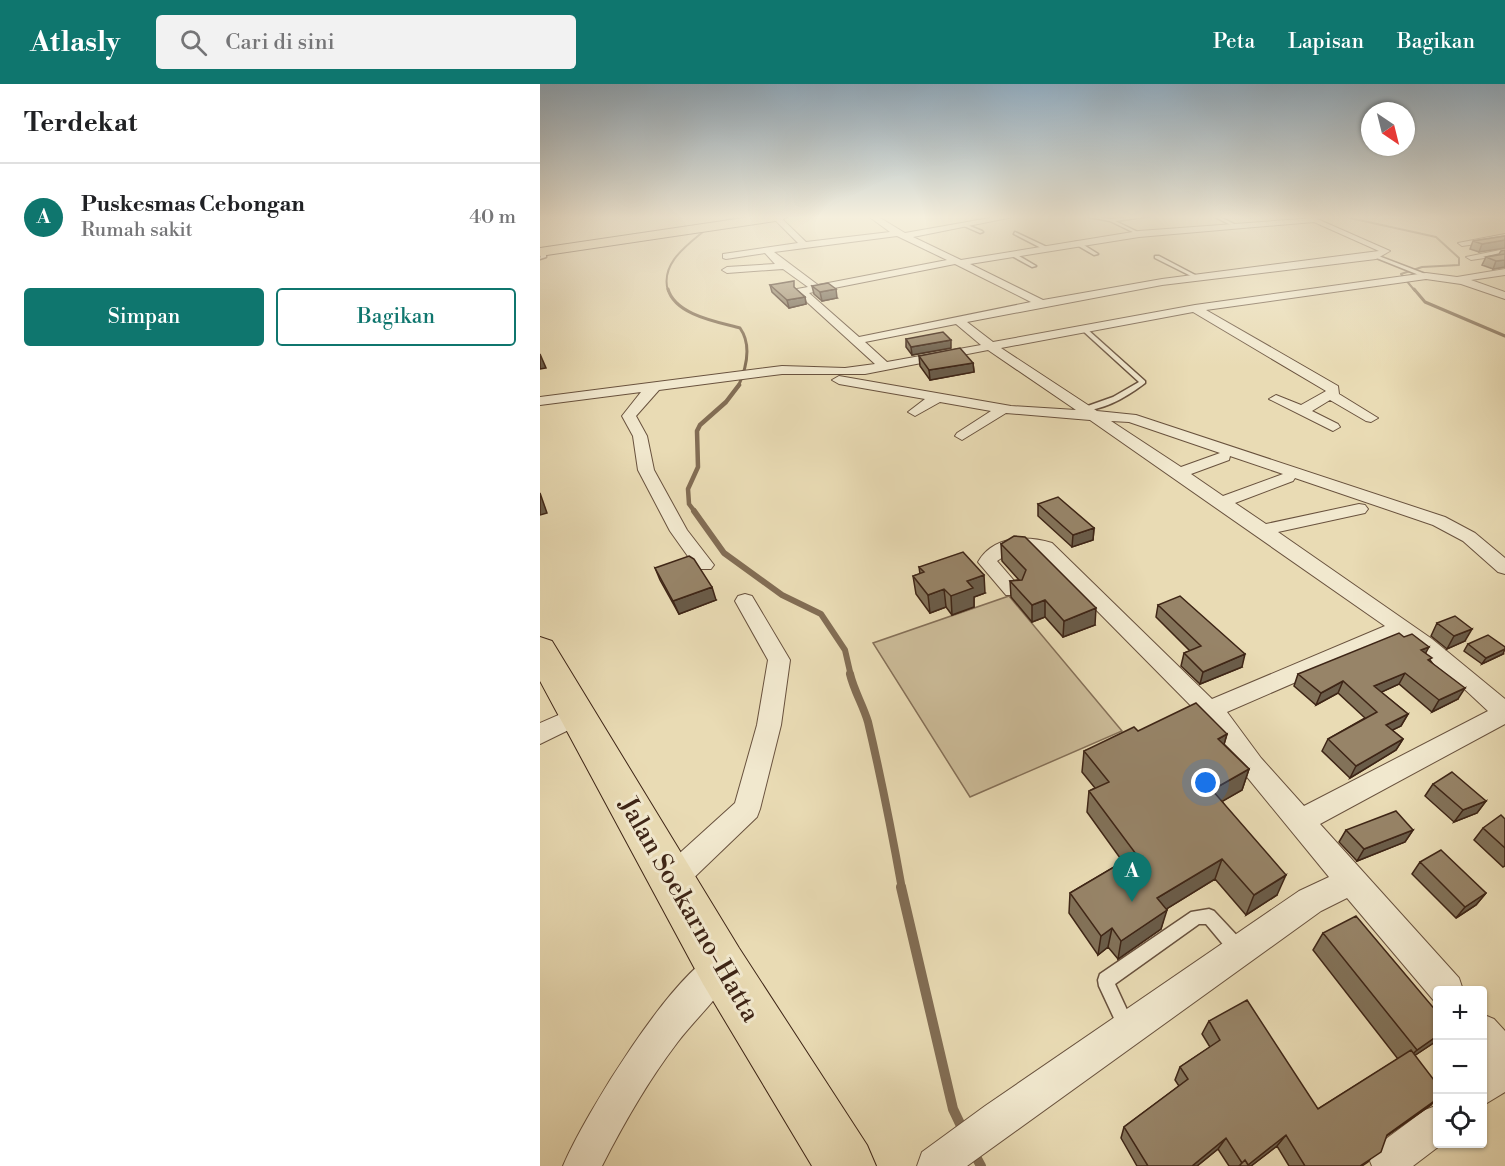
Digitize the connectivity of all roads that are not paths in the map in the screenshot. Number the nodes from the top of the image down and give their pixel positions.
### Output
1 (776, 266) edge
2 (783, 266) edge
3 (933, 266) edge
4 (968, 266) edge
5 (1176, 266) edge
6 (1287, 266) edge
7 (1402, 266) edge
8 (727, 270) dead end
9 (1505, 272) edge
10 (1451, 275) junction
11 (1426, 276) junction
12 (1482, 276) junction
13 (1197, 277) junction
14 (1505, 284) edge
15 (814, 287) junction
16 (1505, 296) edge
17 (1042, 303) junction
18 (1195, 308) junction
19 (958, 320) junction
20 (1085, 330) junction
21 (855, 341) junction
22 (992, 347) junction
23 (884, 366) junction
24 (782, 370) junction
25 (654, 387) junction
26 (1330, 394) junction
27 (938, 397) junction
28 (1276, 399) dead end
29 (540, 401) edge
30 (1003, 409) junction
31 (1301, 411) junction
32 (915, 412) dead end
33 (1089, 413) junction
34 (1371, 418) dead end
35 (1333, 427) dead end
36 (963, 436) dead end
37 (1223, 457) dead end
38 (1179, 473) junction
39 (1287, 478) dead end
40 (1222, 502) junction
41 (1359, 509) dead end
42 (1264, 530) junction
43 (704, 565) dead end
44 (1505, 568) edge
45 (1013, 591) edge
46 (745, 601) dead end
47 (1401, 628) junction
48 (540, 649) edge
49 (1505, 713) edge
50 (1214, 715) junction
51 (559, 725) edge
52 (1300, 821) junction
53 (671, 880) junction
54 (1351, 880) junction
55 (1239, 951) junction
56 (721, 966) junction
57 (1444, 986) edge
58 (1128, 1030) junction
59 (1487, 1036) edge
60 (1505, 1056) edge
61 (1505, 1071) edge
62 (1487, 1084) edge
63 (1433, 1126) edge
64 (947, 1158) edge
65 (1389, 1161) dead end
66 (582, 1166) edge
67 (846, 1166) edge

1 - 8 street
2 - 15 street
3 - 15 street
4 - 17 street
5 - 13 lane
6 - 13 street
7 - 11 lane
9 - 12 street
10 - 11 street
10 - 12 street
10 - 16 street
11 - 18 street
12 - 14 street
13 - 17 street
15 - 21 street
17 - 19 street
18 - 20 street
18 - 26 street
19 - 21 street
19 - 22 street
20 - 22 street
20 - 33 lane
21 - 23 street
22 - 23 street
22 - 33 street
23 - 24 street
24 - 25 street
24 - 27 street
25 - 29 street
25 - 43 street
26 - 31 street
26 - 34 street
27 - 30 street
27 - 32 street
28 - 31 street
30 - 33 street
30 - 36 street
31 - 35 street
33 - 38 street
33 - 44 street
37 - 38 street
38 - 40 street
39 - 40 street
40 - 42 street
41 - 42 street
42 - 47 street
45 - 50 street
46 - 53 street
47 - 49 street
47 - 50 street
48 - 51 main road, Jalan Soekarno-Hatta
49 - 52 street
50 - 52 street
51 - 53 main road, Jalan Soekarno-Hatta
52 - 54 street
53 - 56 main road, Jalan Soekarno-Hatta
54 - 55 street
54 - 57 street
55 - 58 street
55 - 58 lane
56 - 66 street
56 - 67 main road, Jalan Soekarno-Hatta
58 - 64 street
59 - 60 street
61 - 62 street
63 - 65 street

